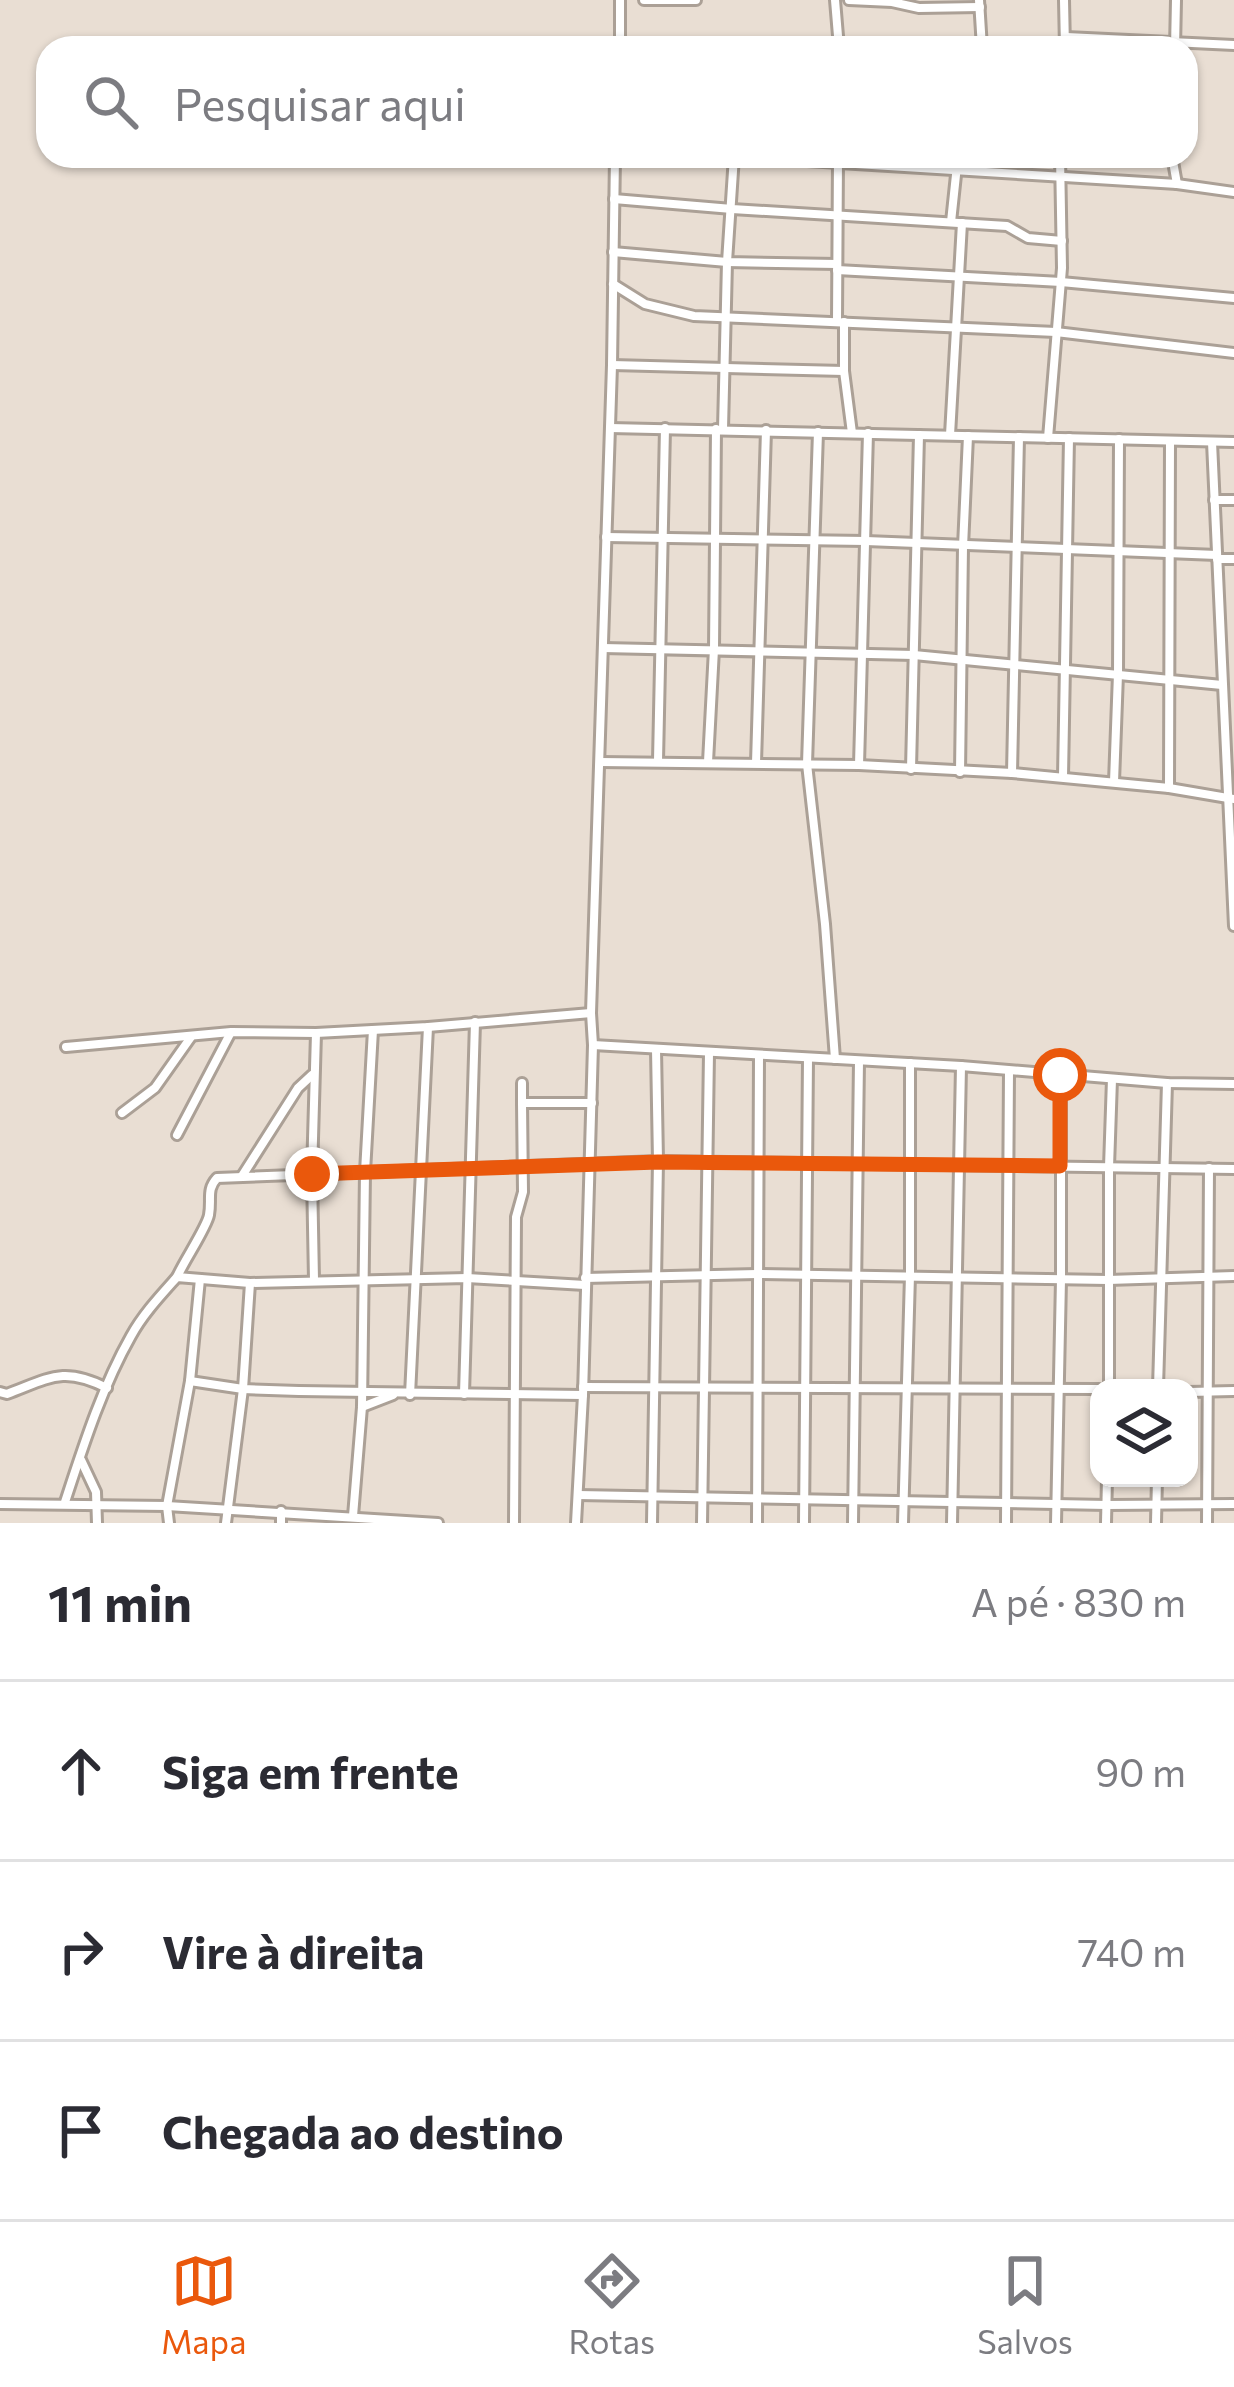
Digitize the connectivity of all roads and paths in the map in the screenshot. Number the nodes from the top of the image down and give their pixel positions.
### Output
1 (620, 0) edge
2 (644, 0) edge
3 (696, 0) edge
4 (835, 0) edge
5 (849, 0) edge
6 (1064, 0) edge
7 (1176, 0) edge
8 (980, 3) edge
9 (620, 36) edge
10 (838, 36) edge
11 (981, 36) edge
12 (1066, 36) edge
13 (1175, 36) edge
14 (1198, 45) edge
15 (1234, 45) edge
16 (615, 168) edge
17 (732, 168) edge
18 (838, 168) edge
19 (935, 168) edge
20 (1059, 168) edge
21 (1175, 168) edge
22 (956, 170) junction
23 (1059, 178) junction
24 (1178, 184) junction
25 (1234, 192) edge
26 (614, 199) junction
27 (732, 209) junction
28 (838, 216) junction
29 (957, 223) junction
30 (1062, 241) junction
31 (613, 252) junction
32 (727, 262) junction
33 (837, 267) junction
34 (960, 277) junction
35 (1061, 282) junction
36 (612, 283) junction
37 (1234, 298) edge
38 (726, 316) junction
39 (841, 321) junction
40 (955, 329) junction
41 (1056, 332) junction
42 (1234, 353) edge
43 (612, 364) junction
44 (725, 368) junction
45 (844, 370) junction
46 (610, 428) junction
47 (665, 428) junction
48 (720, 429) junction
49 (766, 430) junction
50 (818, 432) junction
51 (852, 433) junction
52 (868, 433) junction
53 (919, 435) junction
54 (950, 435) junction
55 (968, 436) junction
56 (1019, 437) junction
57 (1069, 438) junction
58 (1048, 439) junction
59 (1120, 440) junction
60 (1170, 441) junction
61 (1212, 442) junction
62 (1234, 442) edge
63 (1214, 500) junction
64 (1234, 500) edge
65 (606, 537) junction
66 (663, 537) junction
67 (714, 539) junction
68 (764, 540) junction
69 (813, 541) junction
70 (866, 542) junction
71 (916, 545) junction
72 (963, 547) junction
73 (1017, 548) junction
74 (1067, 550) junction
75 (1118, 552) junction
76 (1169, 553) junction
77 (1217, 557) junction
78 (1234, 559) edge
79 (603, 648) junction
80 (660, 648) junction
81 (714, 649) junction
82 (761, 650) junction
83 (811, 652) junction
84 (862, 653) junction
85 (914, 655) junction
86 (962, 659) junction
87 (1016, 664) junction
88 (1065, 668) junction
89 (1118, 674) junction
90 (1169, 681) junction
91 (1222, 685) junction
92 (658, 760) junction
93 (600, 762) junction
94 (708, 762) junction
95 (756, 763) junction
96 (807, 764) junction
97 (859, 765) junction
98 (911, 770) junction
99 (960, 772) junction
100 (1012, 773) junction
101 (1063, 777) junction
102 (1114, 782) junction
103 (1169, 788) junction
104 (1230, 799) edge
105 (1233, 894) edge
106 (1234, 926) edge
107 (591, 1013) junction
108 (475, 1022) junction
109 (428, 1027) junction
110 (373, 1030) junction
111 (231, 1032) junction
112 (316, 1033) junction
113 (192, 1035) junction
114 (593, 1045) junction
115 (66, 1047) dead end
116 (656, 1048) junction
117 (709, 1053) junction
118 (759, 1057) junction
119 (808, 1058) junction
120 (836, 1059) junction
121 (859, 1061) junction
122 (910, 1063) junction
123 (961, 1066) junction
124 (1009, 1072) junction
125 (313, 1075) junction
126 (1060, 1075) junction
127 (1112, 1079) junction
128 (522, 1082) dead end
129 (1167, 1082) junction
130 (1234, 1084) edge
131 (522, 1102) junction
132 (592, 1103) junction
133 (122, 1113) dead end
134 (176, 1135) dead end
135 (658, 1162) junction
136 (709, 1162) junction
137 (758, 1162) junction
138 (807, 1162) junction
139 (856, 1162) junction
140 (590, 1163) junction
141 (911, 1164) junction
142 (523, 1165) junction
143 (959, 1165) junction
144 (1010, 1166) junction
145 (1060, 1166) junction
146 (1109, 1167) junction
147 (469, 1168) junction
148 (1163, 1168) junction
149 (1209, 1168) junction
150 (419, 1169) junction
151 (1234, 1169) edge
152 (365, 1172) junction
153 (312, 1174) junction
154 (242, 1177) junction
155 (757, 1274) junction
156 (856, 1275) junction
157 (910, 1275) junction
158 (656, 1276) junction
159 (707, 1276) junction
160 (804, 1276) junction
161 (1210, 1276) junction
162 (1234, 1276) edge
163 (177, 1277) junction
164 (956, 1277) junction
165 (1010, 1277) junction
166 (467, 1278) junction
167 (1161, 1278) junction
168 (200, 1279) junction
169 (415, 1279) junction
170 (1060, 1279) junction
171 (314, 1280) junction
172 (364, 1280) junction
173 (517, 1280) junction
174 (1108, 1280) junction
175 (585, 1282) junction
176 (250, 1283) junction
177 (1109, 1379) edge
178 (1158, 1379) edge
179 (190, 1381) junction
180 (653, 1386) junction
181 (805, 1386) junction
182 (757, 1387) junction
183 (107, 1388) junction
184 (705, 1388) junction
185 (854, 1388) junction
186 (906, 1388) junction
187 (955, 1388) junction
188 (1007, 1388) junction
189 (243, 1389) junction
190 (1057, 1389) junction
191 (1090, 1390) edge
192 (362, 1391) junction
193 (583, 1391) junction
194 (1234, 1391) edge
195 (0, 1392) edge
196 (1198, 1392) edge
197 (1209, 1393) junction
198 (464, 1394) junction
199 (394, 1395) junction
200 (410, 1395) junction
201 (515, 1395) junction
202 (362, 1408) junction
203 (80, 1459) junction
204 (1107, 1487) edge
205 (1157, 1487) edge
206 (578, 1495) junction
207 (652, 1498) junction
208 (703, 1499) junction
209 (757, 1499) junction
210 (804, 1500) junction
211 (853, 1501) junction
212 (65, 1502) junction
213 (904, 1502) junction
214 (952, 1502) junction
215 (1006, 1503) junction
216 (0, 1504) edge
217 (98, 1504) junction
218 (1056, 1504) junction
219 (1234, 1504) edge
220 (1107, 1505) junction
221 (1156, 1505) junction
222 (167, 1506) junction
223 (1207, 1506) junction
224 (226, 1508) junction
225 (281, 1511) junction
226 (353, 1516) junction
227 (332, 1519) edge
228 (382, 1520) edge
229 (97, 1523) edge
230 (169, 1523) edge
231 (226, 1523) edge
232 (280, 1523) edge
233 (438, 1523) edge
234 (514, 1523) edge
235 (576, 1523) edge
236 (652, 1523) edge
237 (702, 1523) edge
238 (757, 1523) edge
239 (803, 1523) edge
240 (853, 1523) edge
241 (903, 1523) edge
242 (952, 1523) edge
243 (1006, 1523) edge
244 (1056, 1523) edge
245 (1106, 1523) edge
246 (1156, 1523) edge
247 (1207, 1523) edge

1 - 9 street
2 - 3 street
4 - 10 street
5 - 8 street
6 - 12 street
7 - 13 street
8 - 11 street
14 - 15 street
16 - 26 street
17 - 27 street
18 - 28 street
19 - 22 street
20 - 23 street
21 - 24 street
22 - 23 street
22 - 29 street
23 - 24 street
23 - 30 street
24 - 25 street
26 - 27 street
26 - 31 street
27 - 28 street
27 - 32 street
28 - 29 street
28 - 33 street
29 - 30 street
29 - 34 street
30 - 35 street
31 - 32 street
31 - 36 street
32 - 33 street
32 - 38 street
33 - 34 street
33 - 39 street
34 - 35 street
34 - 40 street
35 - 37 street
35 - 41 street
36 - 38 street
36 - 43 street
38 - 39 street
38 - 44 street
39 - 40 street
39 - 45 street
40 - 41 street
40 - 54 street
41 - 42 street
41 - 58 street
43 - 44 street
43 - 46 street
44 - 45 street
44 - 48 street
45 - 51 street
46 - 47 street
46 - 65 street
47 - 48 street
47 - 66 street
48 - 49 street
48 - 67 street
49 - 50 street
49 - 68 street
50 - 51 street
50 - 69 street
51 - 52 street
52 - 53 street
52 - 70 street
53 - 54 street
53 - 71 street
54 - 55 street
55 - 56 street
55 - 72 street
56 - 58 street
56 - 73 street
57 - 58 street
57 - 59 street
57 - 74 street
59 - 60 street
59 - 75 street
60 - 61 street
60 - 76 street
61 - 62 street
61 - 63 street
63 - 64 street
63 - 77 street
65 - 66 street
65 - 79 street
66 - 67 street
66 - 80 street
67 - 68 street
67 - 81 street
68 - 69 street
68 - 82 street
69 - 70 street
69 - 83 street
70 - 71 street
70 - 84 street
71 - 72 street
71 - 85 street
72 - 73 street
72 - 86 street
73 - 74 street
73 - 87 street
74 - 75 street
74 - 88 street
75 - 76 street
75 - 89 street
76 - 77 street
76 - 90 street
77 - 78 street
77 - 91 street
79 - 80 street
79 - 93 street
80 - 81 street
80 - 92 street
81 - 82 street
81 - 94 street
82 - 83 street
82 - 95 street
83 - 84 street
83 - 96 street
84 - 85 street
84 - 97 street
85 - 86 street
85 - 98 street
86 - 87 street
86 - 99 street
87 - 88 street
87 - 100 street
88 - 89 street
88 - 101 street
89 - 90 street
89 - 102 street
90 - 91 street
90 - 103 street
91 - 104 street
92 - 93 street
92 - 94 street
93 - 107 street
94 - 95 street
95 - 96 street
96 - 97 street
96 - 120 street
97 - 98 street
98 - 99 street
99 - 100 street
100 - 101 street
101 - 102 street
102 - 103 street
103 - 104 street
104 - 105 street
105 - 106 street
107 - 108 street
107 - 114 street
108 - 109 street
108 - 147 street
109 - 110 street
109 - 150 street
110 - 112 street
110 - 152 street
111 - 112 street
111 - 113 street
111 - 134 street
112 - 125 street
113 - 115 street
113 - 133 street
114 - 116 street
114 - 132 street
116 - 117 street
116 - 135 street
117 - 118 street
117 - 136 street
118 - 119 street
118 - 137 street
119 - 120 street
119 - 138 street
120 - 121 street
121 - 122 street
121 - 139 street
122 - 123 street
122 - 141 street
123 - 124 street
123 - 143 street
124 - 126 street
124 - 144 street
125 - 153 street
125 - 154 street
126 - 127 street
126 - 145 street
127 - 129 street
127 - 146 street
128 - 131 street
129 - 130 street
129 - 148 street
131 - 132 street
131 - 142 street
132 - 140 street
135 - 136 street
135 - 140 street
135 - 158 street
136 - 137 street
136 - 159 street
137 - 138 street
137 - 155 street
138 - 139 street
138 - 160 street
139 - 141 street
139 - 156 street
140 - 142 street
140 - 175 street
141 - 143 street
141 - 157 street
142 - 147 street
142 - 173 street
143 - 144 street
143 - 164 street
144 - 145 street
144 - 165 street
145 - 146 street
145 - 170 street
146 - 148 street
146 - 174 street
147 - 150 street
147 - 166 street
148 - 149 street
148 - 167 street
149 - 151 street
149 - 161 street
150 - 152 street
150 - 169 street
152 - 153 street
152 - 172 street
153 - 154 street
153 - 171 street
154 - 163 street
155 - 159 street
155 - 160 street
155 - 182 street
156 - 157 street
156 - 160 street
156 - 185 street
157 - 164 street
157 - 186 street
158 - 159 street
158 - 175 street
158 - 180 street
159 - 184 street
160 - 181 street
161 - 162 street
161 - 167 street
161 - 197 street
163 - 168 street
163 - 183 street
164 - 165 street
164 - 187 street
165 - 170 street
165 - 188 street
166 - 169 street
166 - 173 street
166 - 198 street
167 - 174 street
167 - 178 street
168 - 176 street
168 - 179 street
169 - 172 street
169 - 200 street
170 - 174 street
170 - 190 street
171 - 172 street
171 - 176 street
172 - 192 street
173 - 175 street
173 - 201 street
174 - 177 street
175 - 193 street
176 - 189 street
179 - 189 street
179 - 222 street
180 - 184 street
180 - 193 street
180 - 207 street
181 - 182 street
181 - 185 street
181 - 210 street
182 - 184 street
182 - 209 street
183 - 195 street
183 - 203 street
184 - 208 street
185 - 186 street
185 - 211 street
186 - 187 street
186 - 213 street
187 - 188 street
187 - 214 street
188 - 190 street
188 - 215 street
189 - 192 street
189 - 224 street
190 - 191 street
190 - 218 street
192 - 199 street
192 - 202 street
193 - 201 street
193 - 206 street
194 - 197 street
196 - 197 street
197 - 223 street
198 - 200 street
198 - 201 street
199 - 200 street
199 - 202 street
201 - 234 street
202 - 226 street
203 - 212 street
203 - 217 street
204 - 220 street
205 - 221 street
206 - 207 street
206 - 235 street
207 - 208 street
207 - 236 street
208 - 209 street
208 - 237 street
209 - 210 street
209 - 238 street
210 - 211 street
210 - 239 street
211 - 213 street
211 - 240 street
212 - 216 street
212 - 217 street
213 - 214 street
213 - 241 street
214 - 215 street
214 - 242 street
215 - 218 street
215 - 243 street
217 - 222 street
217 - 229 street
218 - 220 street
218 - 244 street
219 - 223 street
220 - 221 street
220 - 245 street
221 - 223 street
221 - 246 street
222 - 224 street
222 - 230 street
223 - 247 street
224 - 225 street
224 - 231 street
225 - 227 street
225 - 232 street
226 - 227 street
226 - 228 street
228 - 233 street

